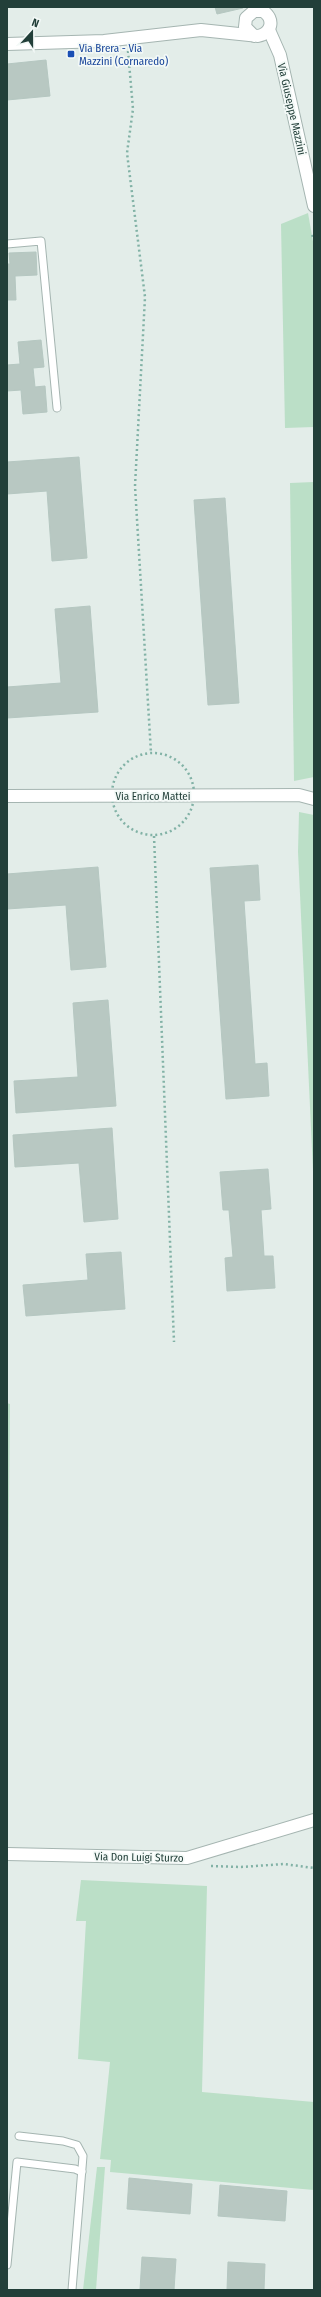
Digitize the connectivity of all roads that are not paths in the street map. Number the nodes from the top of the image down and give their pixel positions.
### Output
1 (267, 10) edge
2 (252, 12) edge
3 (212, 31) junction
4 (265, 34) junction
5 (7, 44) edge
6 (314, 206) edge
7 (7, 244) edge
8 (57, 408) dead end
9 (314, 790) edge
10 (299, 795) junction
11 (7, 796) edge
12 (314, 799) edge
13 (314, 1820) edge
14 (7, 1854) edge
15 (19, 2136) dead end
16 (82, 2172) junction
17 (7, 2265) edge
18 (72, 2290) edge

1 - 2 street
1 - 4 street
2 - 3 street
2 - 4 street
3 - 4 street
3 - 5 street
4 - 6 street, Via Giuseppe Mazzini
7 - 8 lane
9 - 10 street, Via Enrico Mattei
10 - 11 street, Via Enrico Mattei
10 - 12 street, Via Enrico Mattei
13 - 14 street, Via Don Luigi Sturzo
15 - 16 lane
16 - 17 lane
16 - 18 lane

